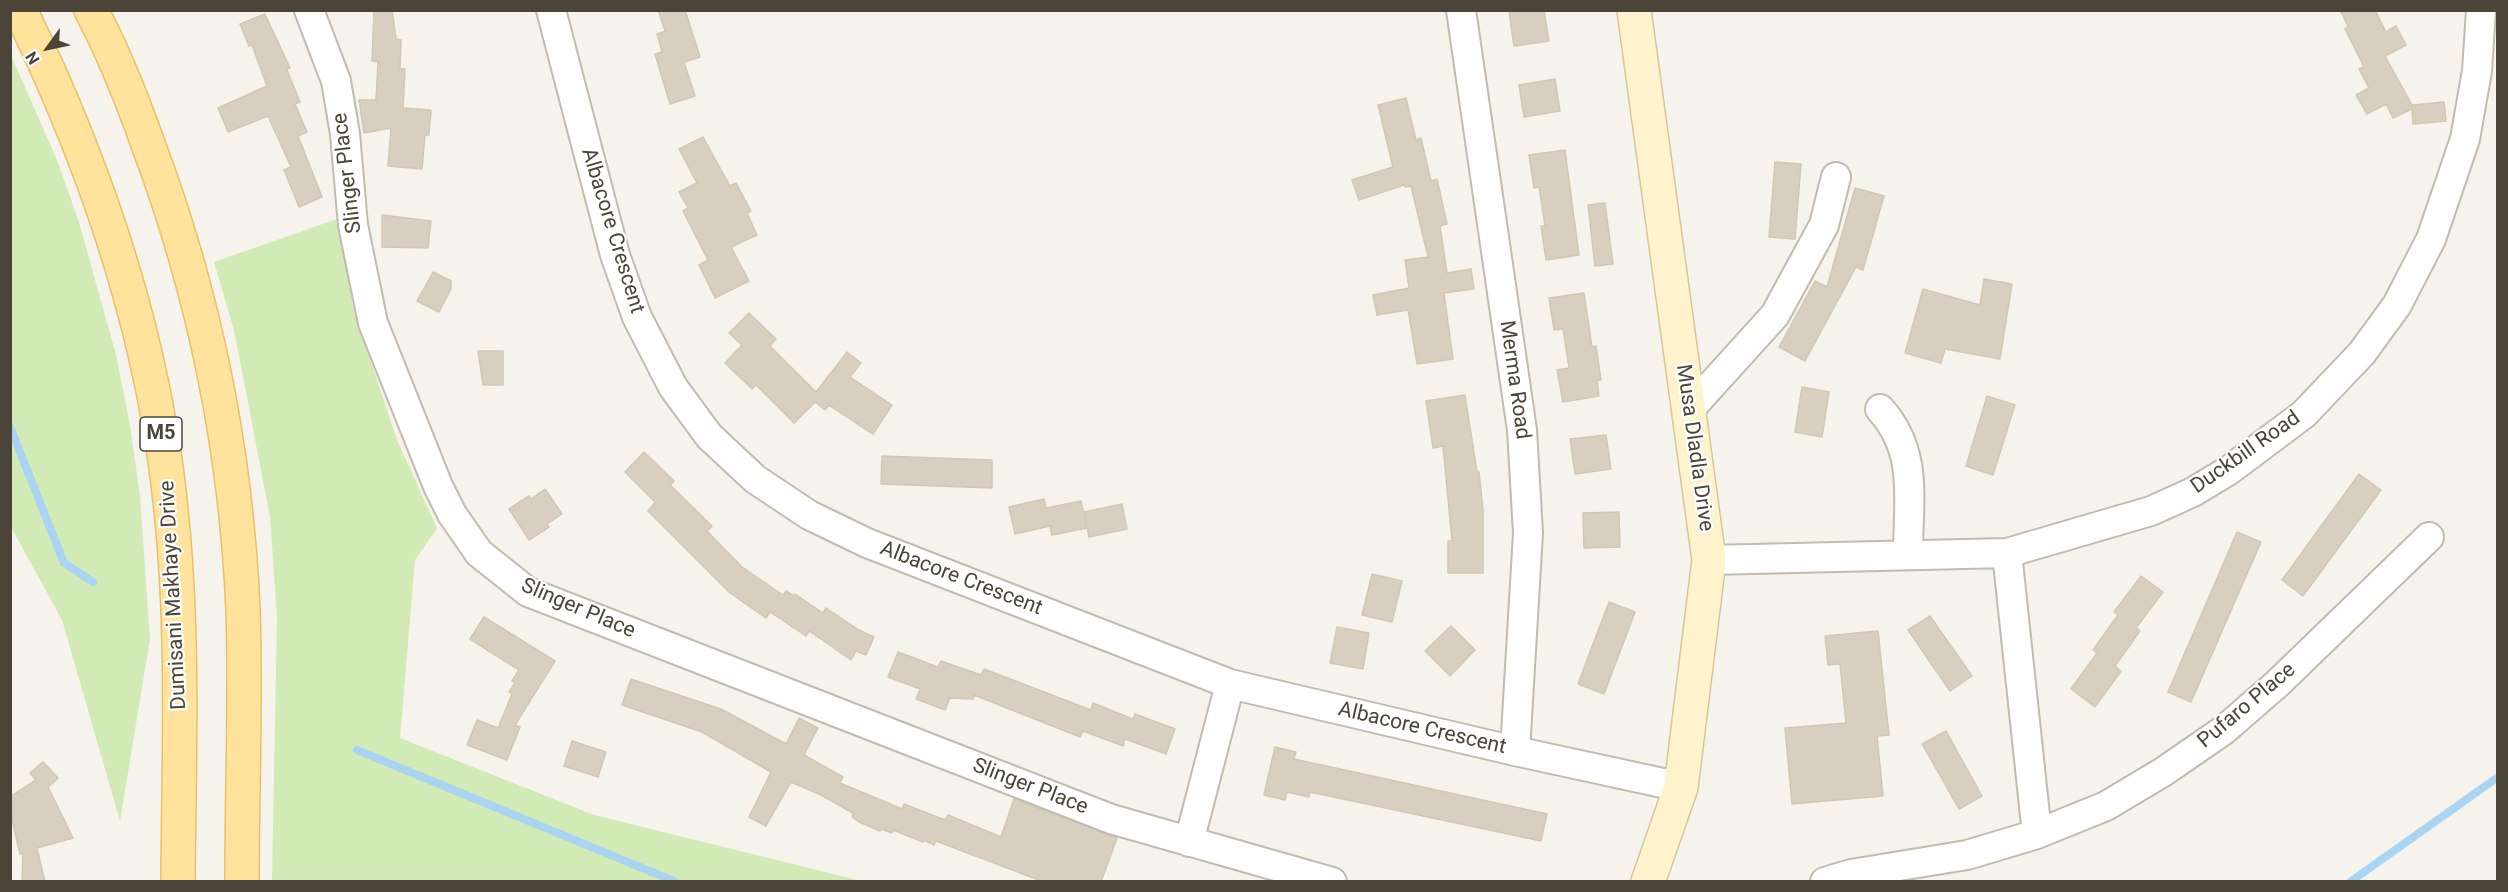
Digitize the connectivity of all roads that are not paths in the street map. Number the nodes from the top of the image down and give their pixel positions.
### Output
1 (20, 10) edge
2 (91, 10) edge
3 (309, 10) edge
4 (551, 10) edge
5 (1461, 10) edge
6 (1634, 10) edge
7 (2486, 16) edge
8 (1836, 177) dead end
9 (1880, 409) dead end
10 (1689, 410) junction
11 (2429, 537) dead end
12 (2007, 553) junction
13 (1908, 554) junction
14 (1709, 560) junction
15 (1230, 684) junction
16 (1515, 751) junction
17 (1681, 787) junction
18 (2037, 834) junction
19 (1189, 842) junction
20 (178, 882) edge
21 (242, 882) edge
22 (1332, 882) edge
23 (1648, 882) edge
24 (1825, 882) edge

1 - 20 main road, Dumisani Makhaye Drive / M5
2 - 21 main road
3 - 19 street, Slinger Place
4 - 15 street, Albacore Crescent
5 - 16 street, Merma Road
6 - 10 street, Musa Dladla Drive
7 - 12 street, Duckbill Road
8 - 10 street
9 - 13 street
10 - 14 street, Musa Dladla Drive
11 - 18 street, Pufaro Place
12 - 13 street, Duckbill Road
12 - 18 street
13 - 14 street, Duckbill Road
14 - 17 street, Musa Dladla Drive
15 - 16 street, Albacore Crescent
15 - 19 street
16 - 17 street, Albacore Crescent
17 - 23 street, Musa Dladla Drive
18 - 24 street, Pufaro Place
19 - 22 street, Slinger Place

